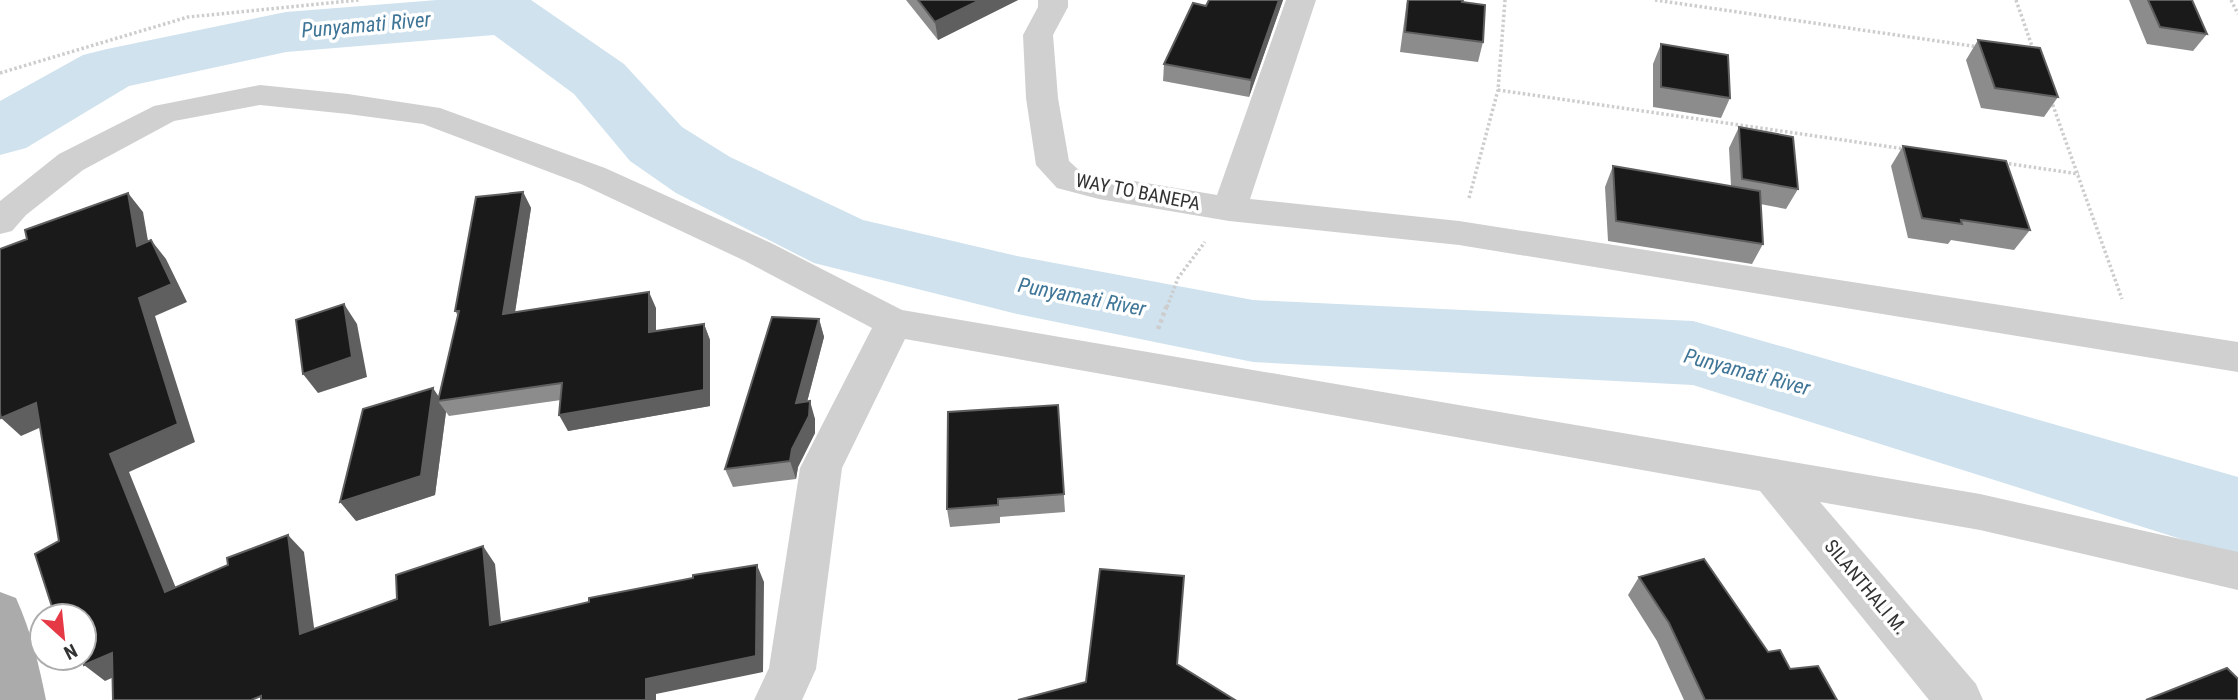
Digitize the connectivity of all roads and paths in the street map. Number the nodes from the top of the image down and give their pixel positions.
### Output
1 (359, 0) edge
2 (1053, 0) edge
3 (1301, 0) edge
4 (1505, 0) edge
5 (1655, 0) edge
6 (2016, 0) edge
7 (2231, 0) edge
8 (2238, 14) edge
9 (1980, 47) edge
10 (2021, 53) edge
11 (0, 73) edge
12 (1498, 90) junction
13 (2048, 91) edge
14 (1913, 150) edge
15 (1996, 162) edge
16 (2079, 174) junction
17 (1229, 209) junction
18 (0, 222) edge
19 (1460, 233) junction
20 (1178, 278) dead end
21 (894, 323) junction
22 (2137, 343) junction
23 (2238, 357) edge
24 (1144, 365) junction
25 (1772, 475) junction
26 (2238, 571) edge
27 (4, 635) edge
28 (22, 700) edge
29 (778, 700) edge
30 (1959, 700) edge

1 - 11 path
2 - 17 street, WAY TO BANEPA
3 - 17 street
4 - 12 path
5 - 9 path
6 - 10 path
7 - 8 path
12 - 14 path
12 - 19 path
13 - 16 path
15 - 16 path
16 - 22 path
17 - 19 street, WAY TO BANEPA
18 - 21 street
19 - 22 street, WAY TO BANEPA
20 - 24 path
21 - 24 street
21 - 29 street
22 - 23 street, WAY TO BANEPA
24 - 25 street
25 - 26 street
25 - 30 street, SILANTHALI M.
27 - 28 main road

